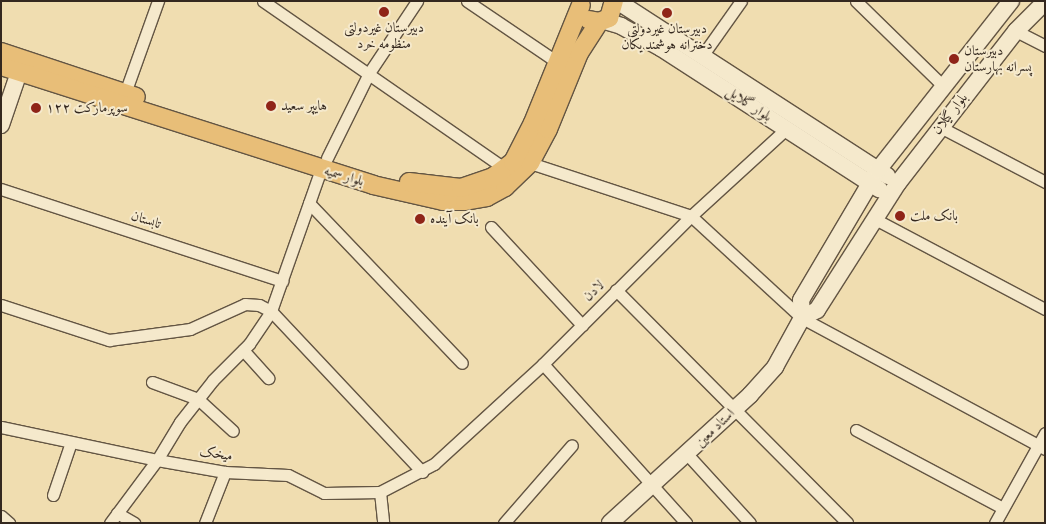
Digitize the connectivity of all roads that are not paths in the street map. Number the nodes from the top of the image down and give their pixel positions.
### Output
1 (263, 1) edge
2 (417, 1) edge
3 (467, 1) edge
4 (615, 1) edge
5 (741, 1) edge
6 (856, 1) edge
7 (1011, 1) edge
8 (1045, 2) edge
9 (152, 3) edge
10 (581, 3) edge
11 (602, 22) junction
12 (1016, 31) junction
13 (1045, 46) edge
14 (702, 56) junction
15 (2, 59) edge
16 (557, 62) junction
17 (21, 66) junction
18 (369, 73) junction
19 (944, 87) junction
20 (125, 93) junction
21 (189, 120) junction
22 (1, 126) edge
23 (940, 127) junction
24 (786, 130) junction
25 (530, 162) junction
26 (324, 163) junction
27 (506, 169) junction
28 (874, 176) junction
29 (1045, 182) edge
30 (1, 189) edge
31 (893, 189) junction
32 (309, 203) junction
33 (691, 216) junction
34 (873, 218) junction
35 (491, 227) dead end
36 (282, 281) junction
37 (616, 290) junction
38 (1, 305) edge
39 (1045, 309) edge
40 (271, 311) junction
41 (802, 318) junction
42 (582, 324) junction
43 (243, 350) junction
44 (462, 363) dead end
45 (543, 364) junction
46 (268, 378) dead end
47 (152, 382) dead end
48 (198, 399) junction
49 (734, 409) junction
50 (3, 430) edge
51 (856, 430) dead end
52 (234, 431) dead end
53 (1045, 433) edge
54 (71, 442) junction
55 (572, 445) dead end
56 (1041, 447) edge
57 (687, 454) junction
58 (157, 460) junction
59 (225, 472) junction
60 (422, 472) junction
61 (652, 484) junction
62 (380, 492) junction
63 (53, 495) dead end
64 (1002, 508) junction
65 (1, 516) edge
66 (113, 518) edge
67 (9, 523) edge
68 (134, 523) edge
69 (206, 523) edge
70 (383, 523) edge
71 (504, 523) edge
72 (610, 523) edge
73 (686, 523) edge
74 (750, 523) edge
75 (848, 523) edge
76 (995, 523) edge

1 - 18 street
2 - 18 street
3 - 16 street
4 - 11 main road, بلوار سمیه
4 - 14 main road, بلوار گلایل
5 - 14 street
6 - 19 street
7 - 19 main road, بلوار گیلان
8 - 12 main road, بلوار گیلان
9 - 20 street
10 - 11 main road
10 - 16 main road, بلوار سمیه
11 - 24 main road, بلوار گلایل
11 - 25 main road, بلوار سمیه
12 - 13 street
12 - 23 main road, بلوار گیلان
14 - 28 main road, بلوار گلایل
15 - 17 main road, بلوار سمیه
16 - 27 main road, بلوار سمیه
17 - 20 main road, بلوار سمیه
17 - 21 main road, بلوار سمیه
17 - 22 main road
18 - 26 street
18 - 27 street
19 - 28 main road, بلوار گیلان
20 - 21 main road, بلوار سمیه
21 - 26 main road, بلوار سمیه
23 - 29 street
23 - 31 main road, بلوار گیلان
24 - 28 main road, بلوار گلایل
24 - 33 street, لادن
25 - 26 main road, بلوار سمیه
25 - 33 street
26 - 27 main road, بلوار سمیه
26 - 32 street
28 - 31 main road, بلوار گلایل
28 - 41 main road, استاد معین
30 - 36 street, تابستان
31 - 34 main road, استاد معین
32 - 36 street
32 - 44 street
33 - 37 street, لادن
33 - 41 street
34 - 39 street
34 - 41 main road, استاد معین
35 - 42 street
36 - 40 street
37 - 42 street, لادن
37 - 49 street
38 - 40 street
40 - 43 street
40 - 60 street
41 - 49 main road, استاد معین
41 - 56 street
42 - 45 street, لادن
43 - 46 street
43 - 48 street
45 - 60 street, لادن
45 - 61 street
47 - 48 street
48 - 52 street
48 - 58 street
49 - 57 main road, استاد معین
49 - 75 street
50 - 54 street, میخک
51 - 64 street
53 - 56 street
54 - 58 street, میخک
54 - 63 street
55 - 71 street
56 - 64 street
57 - 61 main road, استاد معین
57 - 74 street
58 - 59 street, میخک
58 - 66 street
59 - 62 street, میخک
59 - 69 street
60 - 62 street, میخک
61 - 72 main road, استاد معین
61 - 73 street
62 - 70 street
64 - 76 street
65 - 67 street
66 - 68 street

